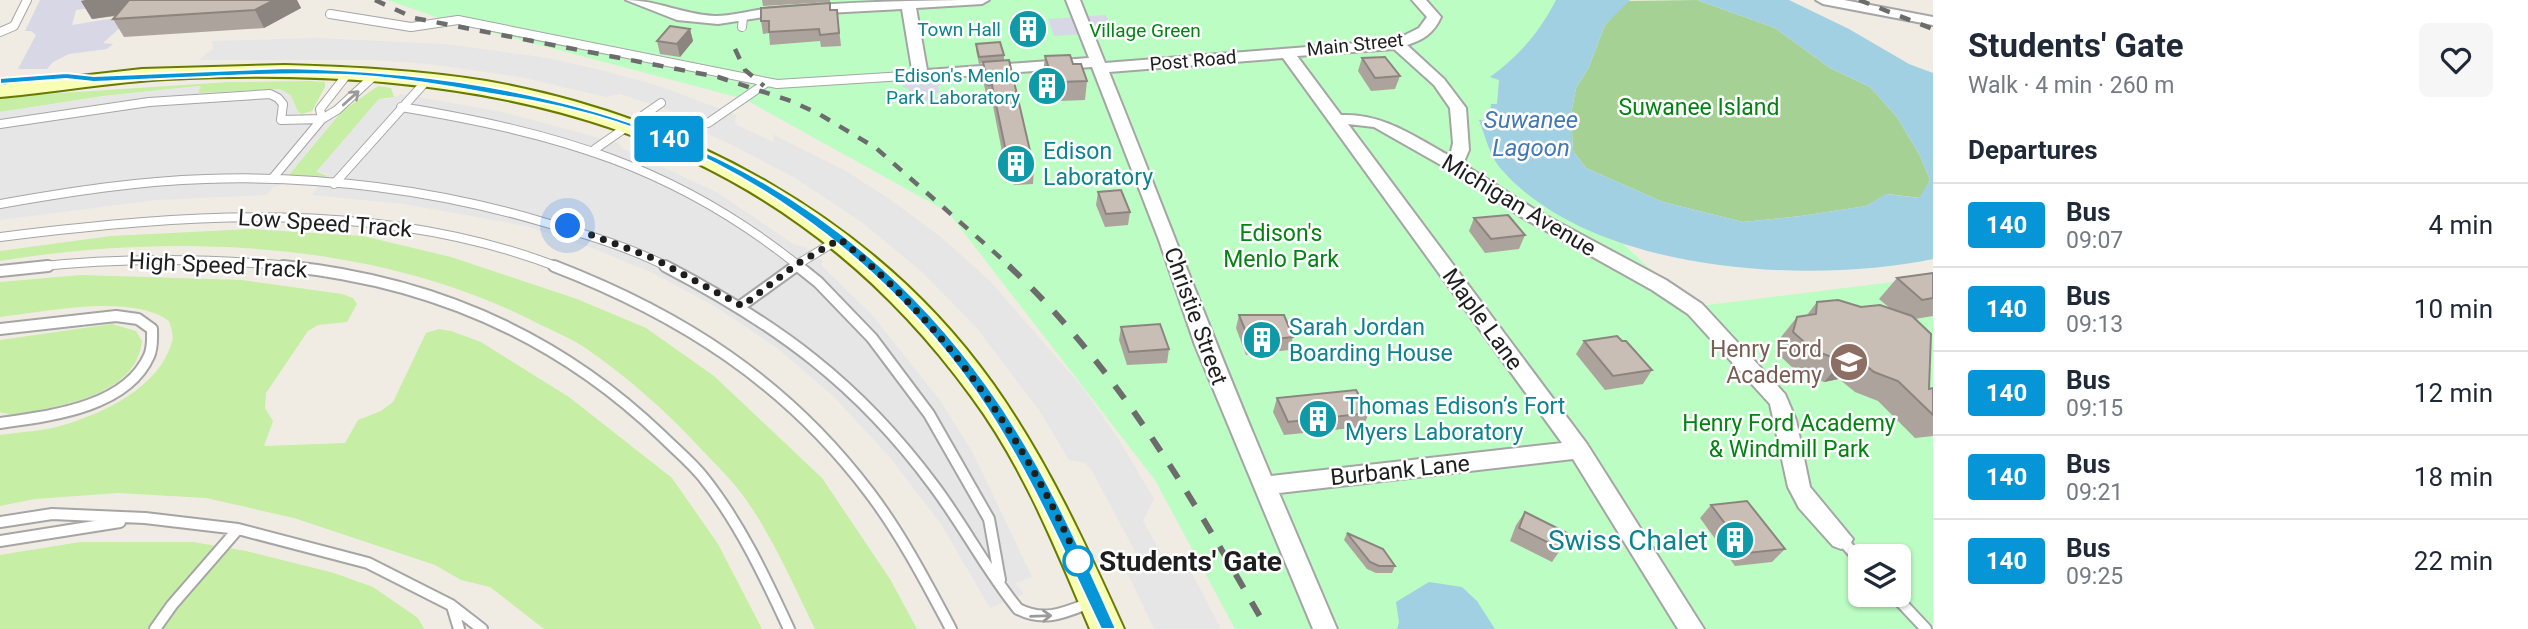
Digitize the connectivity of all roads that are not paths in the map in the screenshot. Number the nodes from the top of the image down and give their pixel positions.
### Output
1 (27, 0) edge
2 (633, 0) edge
3 (743, 0) edge
4 (982, 0) edge
5 (1073, 0) edge
6 (1419, 0) edge
7 (1823, 0) edge
8 (908, 1) edge
9 (330, 14) dead end
10 (1933, 21) edge
11 (742, 22) junction
12 (0, 32) edge
13 (1397, 44) junction
14 (1286, 51) junction
15 (1100, 65) junction
16 (349, 72) junction
17 (376, 74) junction
18 (920, 75) junction
19 (94, 79) junction
20 (429, 79) junction
21 (0, 81) edge
22 (766, 83) junction
23 (0, 91) edge
24 (662, 103) dead end
25 (401, 107) junction
26 (323, 119) junction
27 (1336, 120) junction
28 (629, 123) junction
29 (708, 123) dead end
30 (0, 124) edge
31 (596, 149) junction
32 (1454, 165) junction
33 (272, 179) junction
34 (334, 184) junction
35 (0, 204) edge
36 (0, 237) edge
37 (840, 239) junction
38 (797, 264) junction
39 (0, 271) edge
40 (742, 306) junction
41 (0, 329) edge
42 (0, 423) edge
43 (1579, 450) junction
44 (1263, 486) junction
45 (145, 518) junction
46 (0, 522) edge
47 (238, 529) junction
48 (1841, 539) joint
49 (0, 541) edge
50 (1848, 547) edge
51 (1001, 584) junction
52 (1095, 601) junction
53 (451, 605) junction
54 (1906, 607) edge
55 (155, 629) edge
56 (459, 629) edge
57 (482, 629) edge
58 (789, 629) edge
59 (951, 629) edge
60 (1107, 629) edge
61 (1325, 629) edge
62 (1692, 629) edge
63 (1927, 629) edge

1 - 12 lane
2 - 11 street
3 - 11 street
4 - 8 street
5 - 15 street, Christie Street
6 - 13 street, Main Street
7 - 10 street
8 - 11 street
8 - 18 street
9 - 22 lane
13 - 14 street, Main Street
13 - 32 street
14 - 15 street, Post Road
14 - 27 street, Maple Lane
15 - 18 street, Post Road
15 - 44 street, Christie Street
16 - 17 street
16 - 19 street
16 - 26 lane
17 - 20 street
26 -> 17 lane
18 - 22 lane
19 - 21 street
19 - 23 street
20 - 25 lane
20 - 28 street
22 - 29 lane
24 - 28 lane
25 - 31 lane
25 - 34 lane
26 - 30 lane
26 - 33 lane
27 - 32 street, Michigan Avenue
27 - 43 street, Maple Lane
28 - 31 lane
28 - 37 street
31 - 38 lane
32 - 48 street, Michigan Avenue
33 - 34 lane
33 - 35 lane
34 - 40 lane
36 - 59 lane, Low Speed Track
37 - 38 lane
37 - 52 street
38 - 40 lane
38 - 51 lane
39 - 58 lane, High Speed Track
40 - 51 lane
41 - 42 lane
43 - 44 street, Burbank Lane
43 - 62 street, Maple Lane
44 - 61 street, Christie Street
45 - 46 lane
45 - 47 lane
45 - 49 lane
47 - 53 lane
47 - 55 lane
48 - 50 lane
51 -> 52 lane
52 - 60 street
53 - 56 lane
53 - 57 lane
54 - 63 lane

